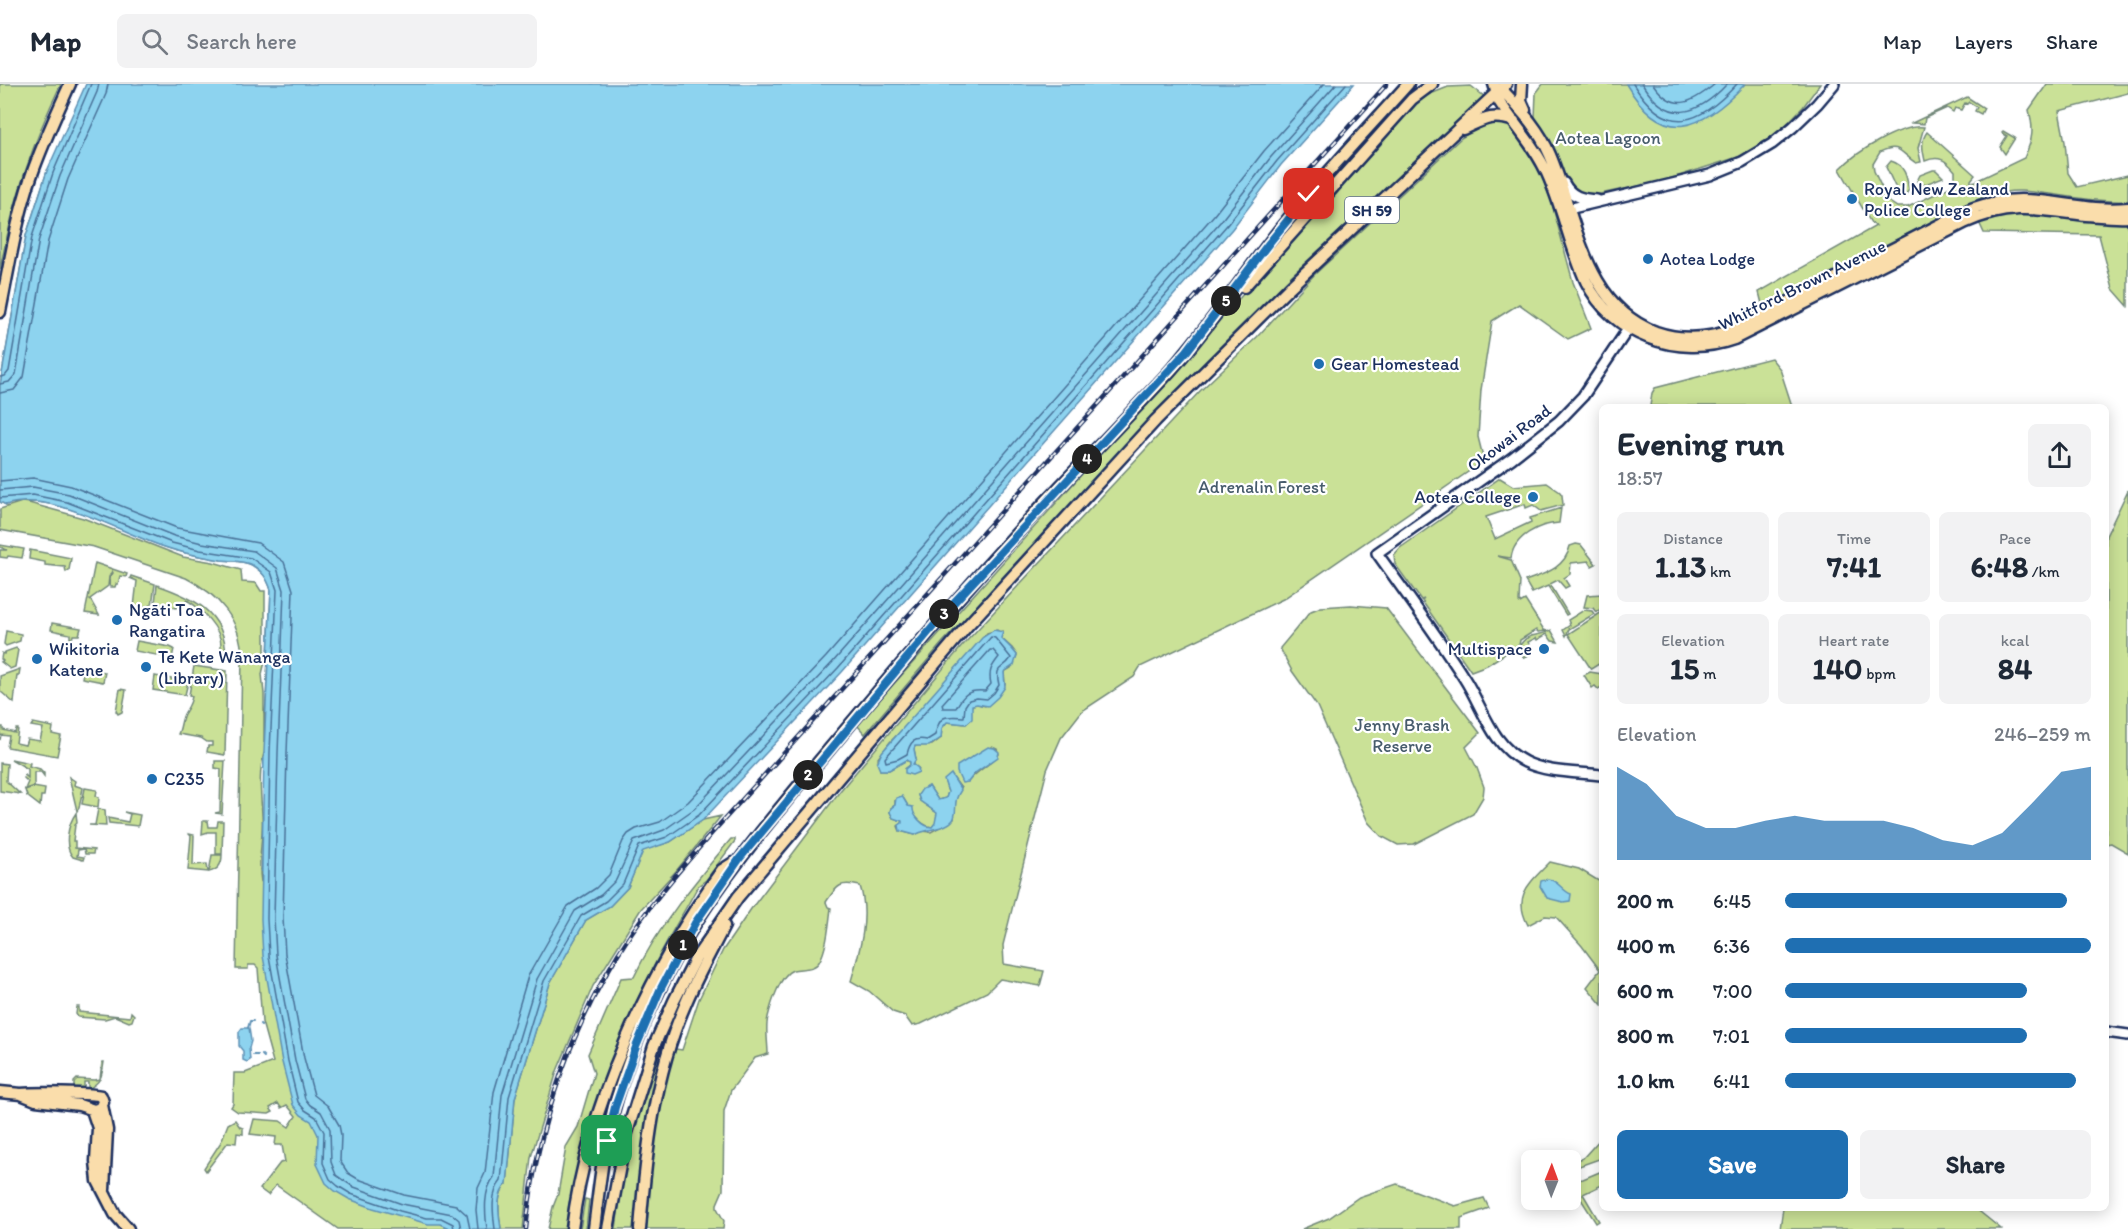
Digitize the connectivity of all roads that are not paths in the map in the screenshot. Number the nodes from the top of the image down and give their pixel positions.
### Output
1 (69, 84) edge
2 (1408, 84) edge
3 (1432, 84) edge
4 (1487, 84) edge
5 (1506, 84) edge
6 (1522, 84) edge
7 (1834, 84) edge
8 (1495, 88) edge
9 (1514, 121) junction
10 (1530, 121) junction
11 (1455, 132) junction
12 (1550, 155) junction
13 (1605, 200) junction
14 (2128, 208) edge
15 (1565, 209) junction
16 (2128, 217) edge
17 (0, 312) edge
18 (1631, 324) junction
19 (1180, 359) junction
20 (1599, 775) edge
21 (740, 858) junction
22 (738, 897) junction
23 (2109, 1032) edge
24 (2128, 1035) edge
25 (0, 1092) edge
26 (21, 1094) junction
27 (94, 1108) junction
28 (128, 1229) edge
29 (572, 1229) edge
30 (594, 1229) edge
31 (608, 1229) edge
32 (640, 1229) edge

1 - 17 main road
2 - 19 main road
3 - 19 main road
4 - 8 main road
5 - 8 main road, SH 59
6 - 10 main road
7 - 13 street
8 - 9 main road, Whitford Brown Avenue
8 - 10 main road, Whitford Brown Avenue
8 - 11 main road, SH 59
9 - 11 main road
9 - 15 main road, Whitford Brown Avenue
10 - 12 main road, Whitford Brown Avenue
11 - 22 main road, SH 59
12 - 13 street
12 - 15 main road, Whitford Brown Avenue
13 - 15 street
14 - 18 main road, Whitford Brown Avenue
15 - 18 main road, Whitford Brown Avenue
16 - 18 main road, Whitford Brown Avenue
18 - 20 street, Okowai Road
19 - 21 main road
21 - 29 main road
21 - 30 main road
22 - 31 main road, SH 59
22 - 32 main road
23 - 24 street
25 - 26 main road
26 - 27 main road
26 - 27 main road
27 - 28 main road

